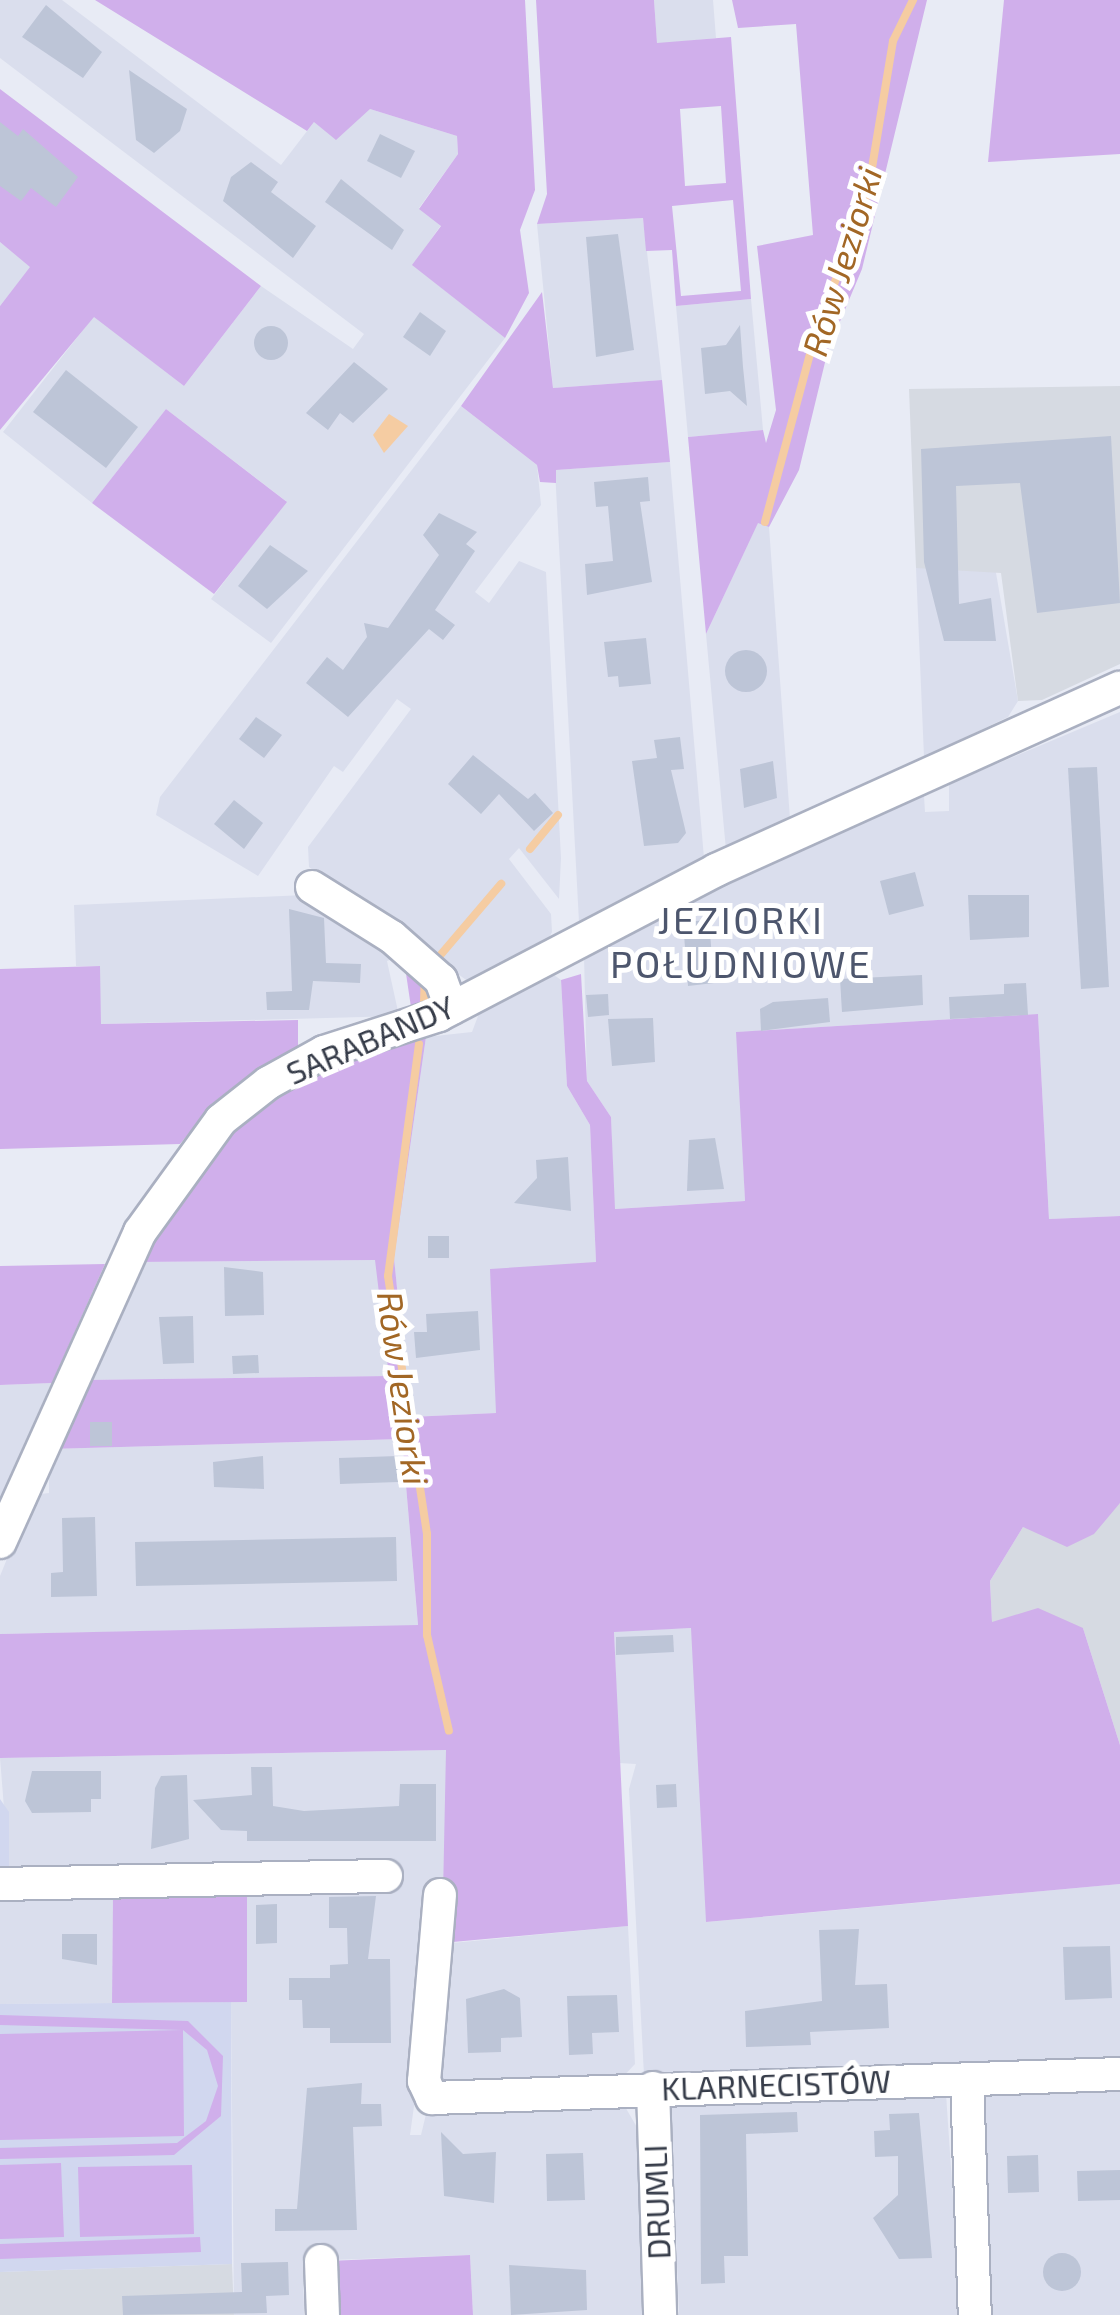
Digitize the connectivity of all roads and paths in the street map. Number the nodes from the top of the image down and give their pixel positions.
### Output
1 (1120, 688) edge
2 (312, 887) dead end
3 (451, 1008) junction
4 (0, 1542) edge
5 (386, 1876) dead end
6 (0, 1884) edge
7 (440, 1895) dead end
8 (1120, 2074) edge
9 (966, 2080) junction
10 (653, 2088) junction
11 (321, 2260) dead end
12 (323, 2315) edge
13 (660, 2315) edge
14 (975, 2315) edge

1 - 3 street, SARABANDY
2 - 3 street
3 - 4 street, SARABANDY
5 - 6 street
7 - 10 street, KLARNECISTÓW
8 - 9 street, KLARNECISTÓW
9 - 10 street, KLARNECISTÓW
9 - 14 street
10 - 13 street, DRUMLI
11 - 12 street

